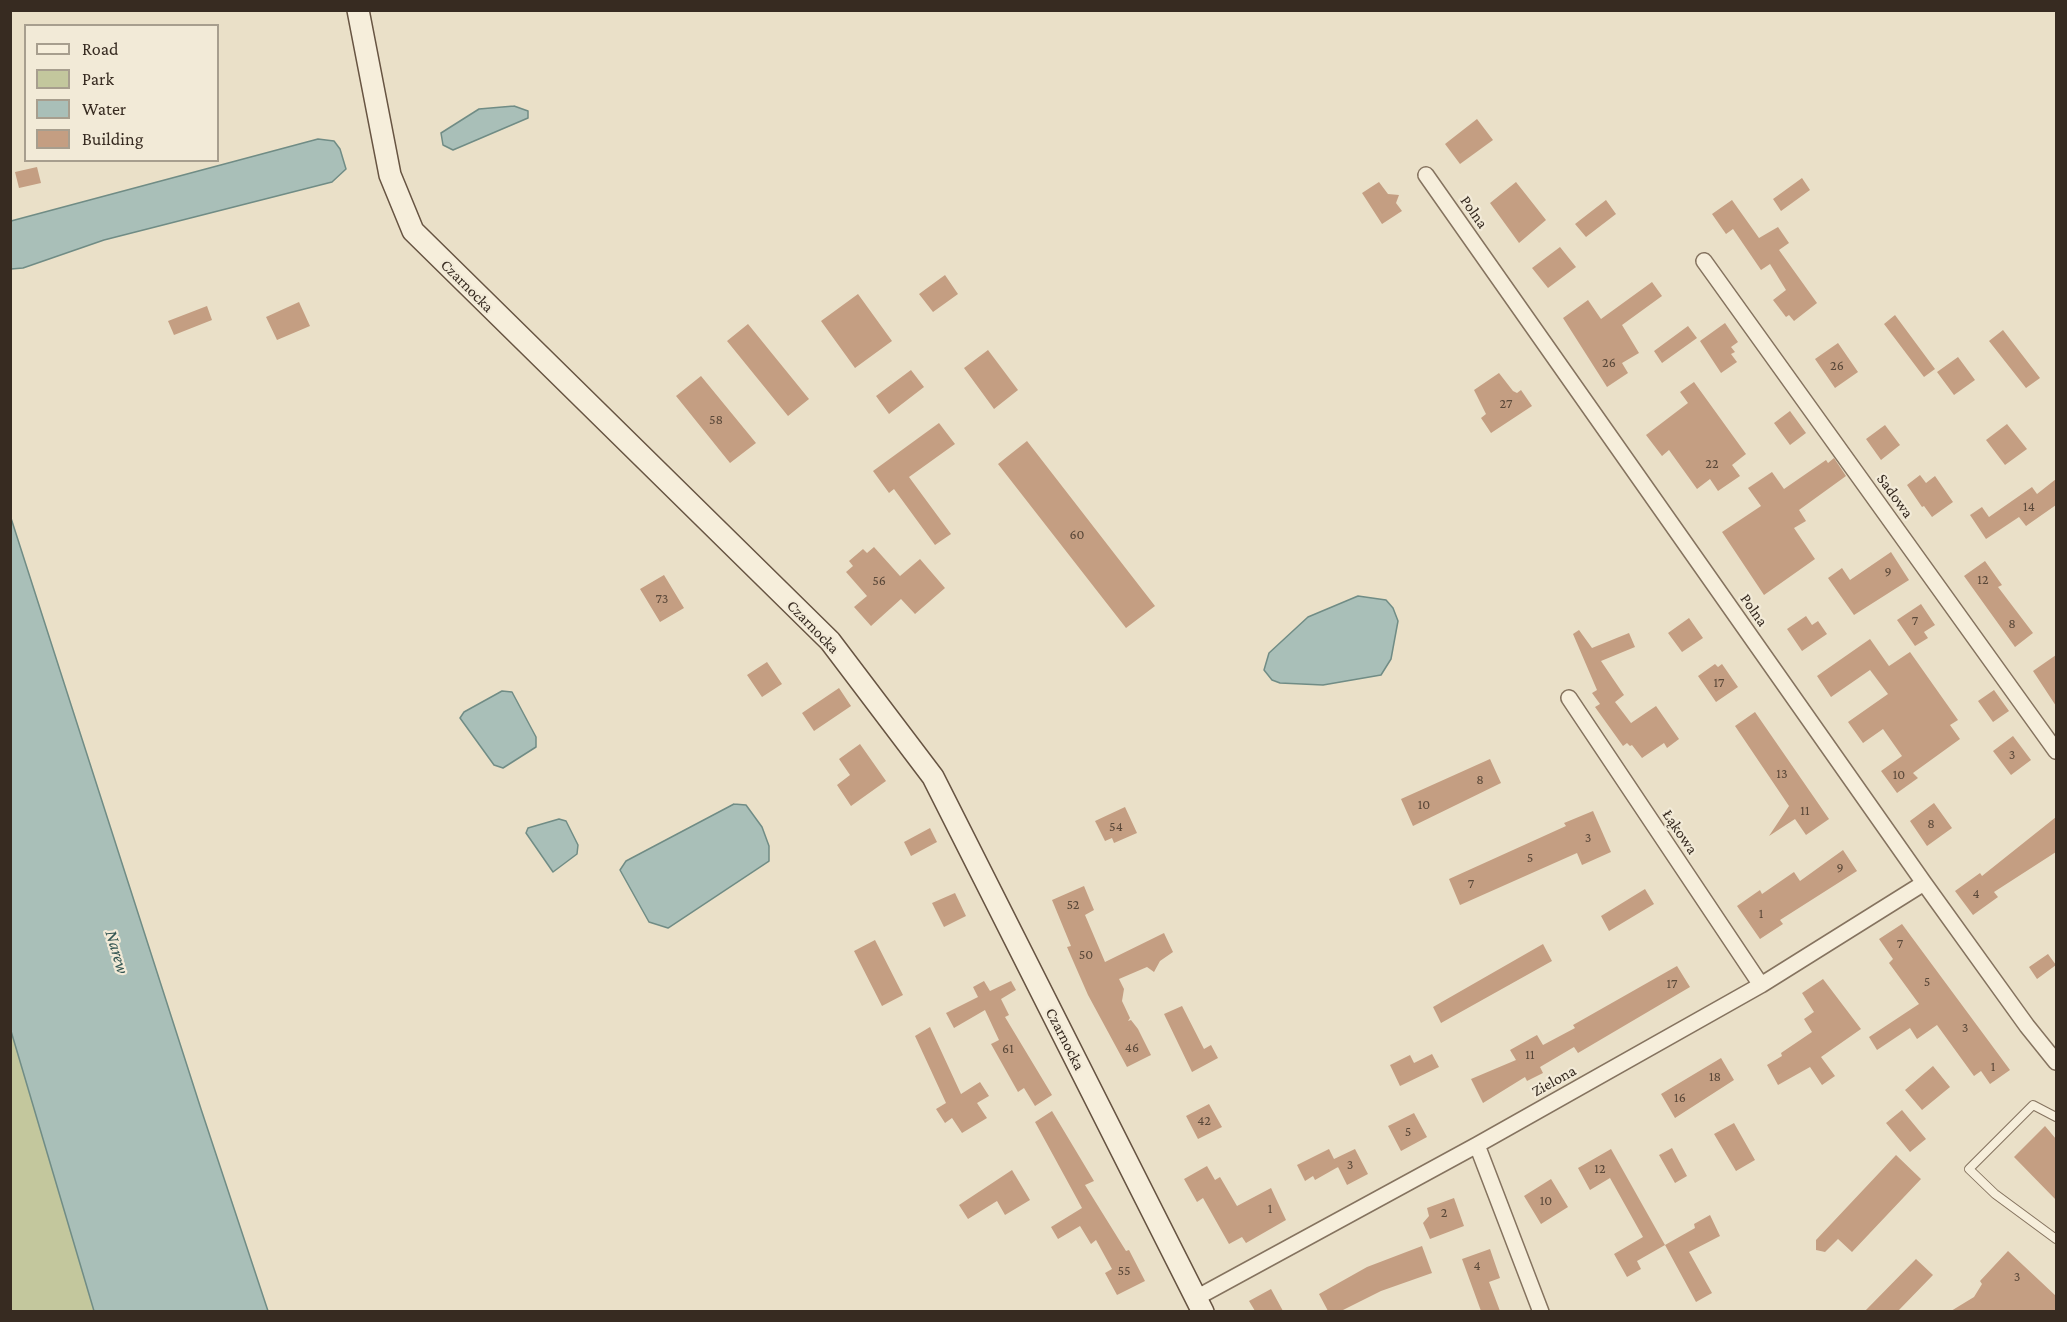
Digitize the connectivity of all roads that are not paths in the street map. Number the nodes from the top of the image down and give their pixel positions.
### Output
1 (358, 10) edge
2 (1426, 175) dead end
3 (1704, 261) dead end
4 (1569, 698) dead end
5 (2056, 751) edge
6 (1924, 883) junction
7 (1761, 985) junction
8 (2056, 1062) edge
9 (2056, 1117) edge
10 (1478, 1145) junction
11 (2056, 1239) edge
12 (1199, 1305) edge
13 (1541, 1311) edge

1 - 12 street, Czarnocka
2 - 6 street, Polna
3 - 5 street, Sadowa
4 - 7 street, Łąkowa
6 - 7 street, Zielona
6 - 8 street, Polna
7 - 10 street, Zielona
9 - 11 lane
10 - 12 street, Zielona
10 - 13 street

